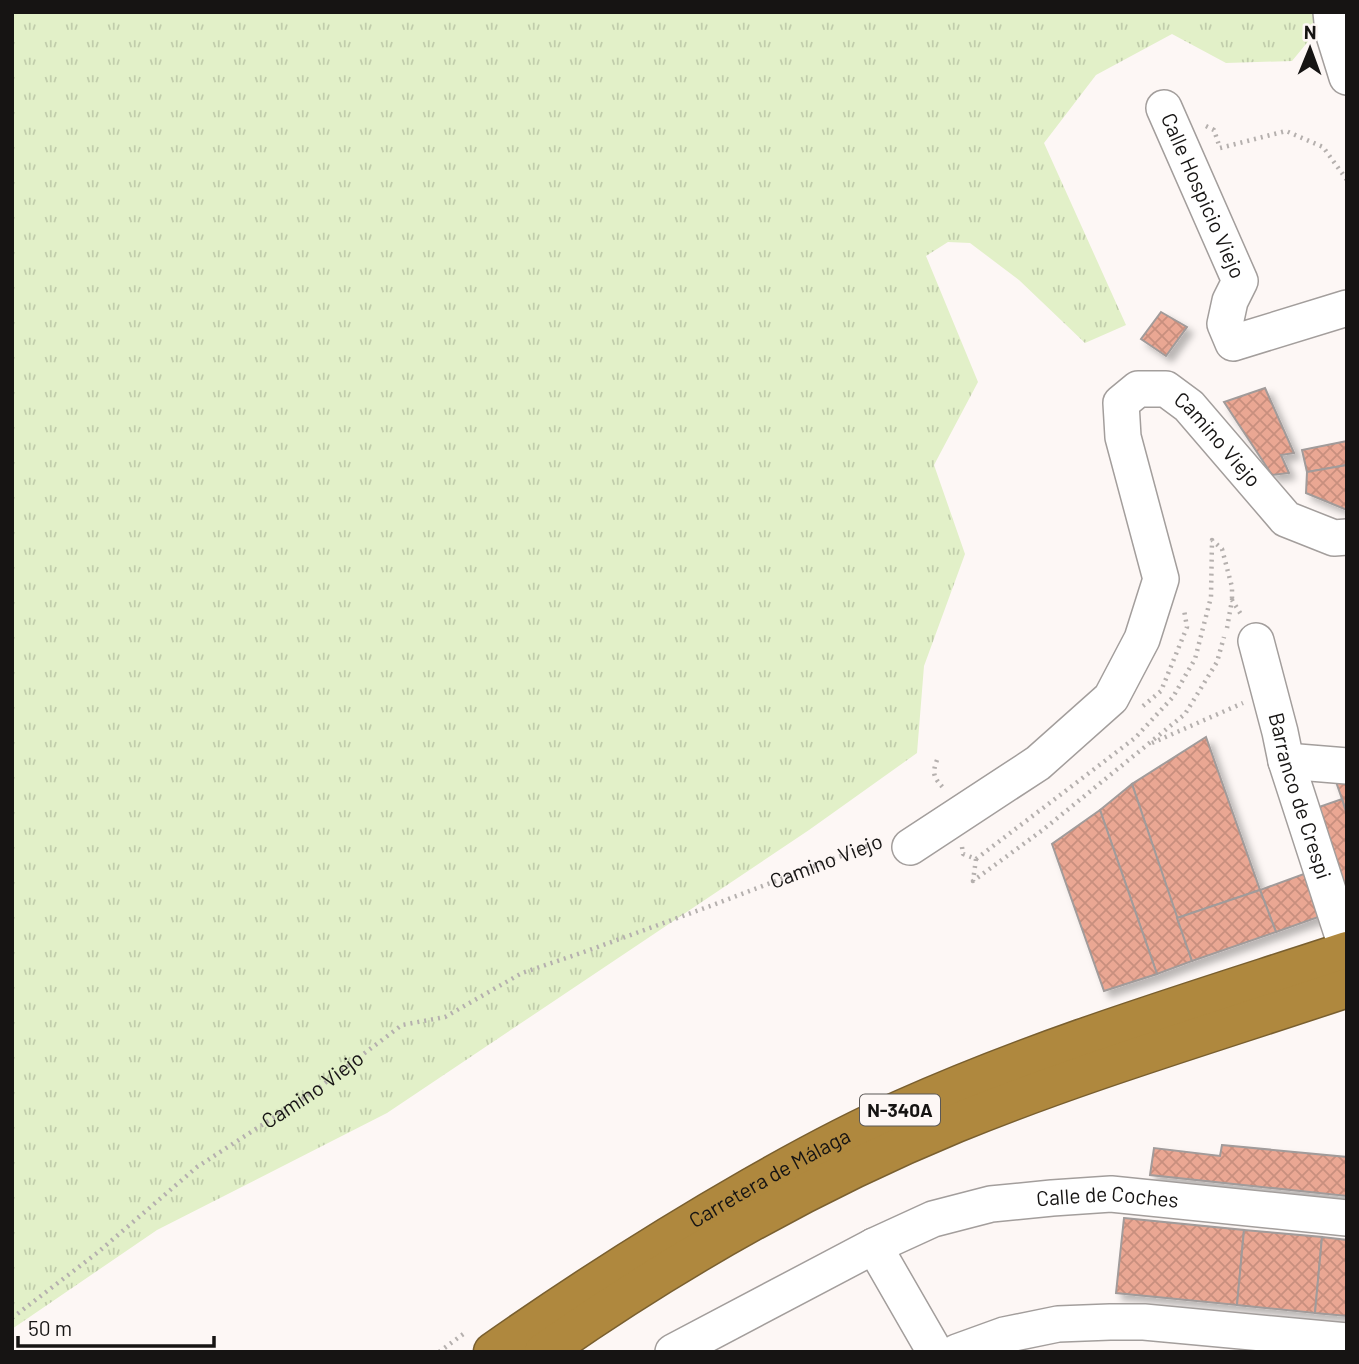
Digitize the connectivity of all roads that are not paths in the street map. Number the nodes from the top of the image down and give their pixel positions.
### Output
1 (1331, 12) edge
2 (1347, 77) edge
3 (1164, 108) road end
4 (1347, 308) edge
5 (1347, 537) edge
6 (1256, 641) road end
7 (1286, 761) junction
8 (1347, 766) edge
9 (910, 847) road end
10 (1347, 950) edge
11 (1347, 988) edge
12 (1347, 1218) edge
13 (874, 1246) junction
14 (1347, 1341) edge
15 (493, 1352) edge
16 (544, 1352) edge
17 (673, 1352) edge
18 (935, 1352) edge
19 (957, 1352) edge

1 - 2 street
3 - 4 street, Calle Hospicio Viejo
5 - 9 street, Camino Viejo
6 - 7 street, Barranco de Crespi
7 - 8 street
7 - 10 street, Barranco de Crespi
10 - 15 highway, Carretera de Málaga / N-340A
11 - 16 highway, Carretera de Málaga / N-340A
12 - 13 street, Calle de Coches
13 - 17 street, Calle de Coches
13 - 18 street
14 - 19 street

